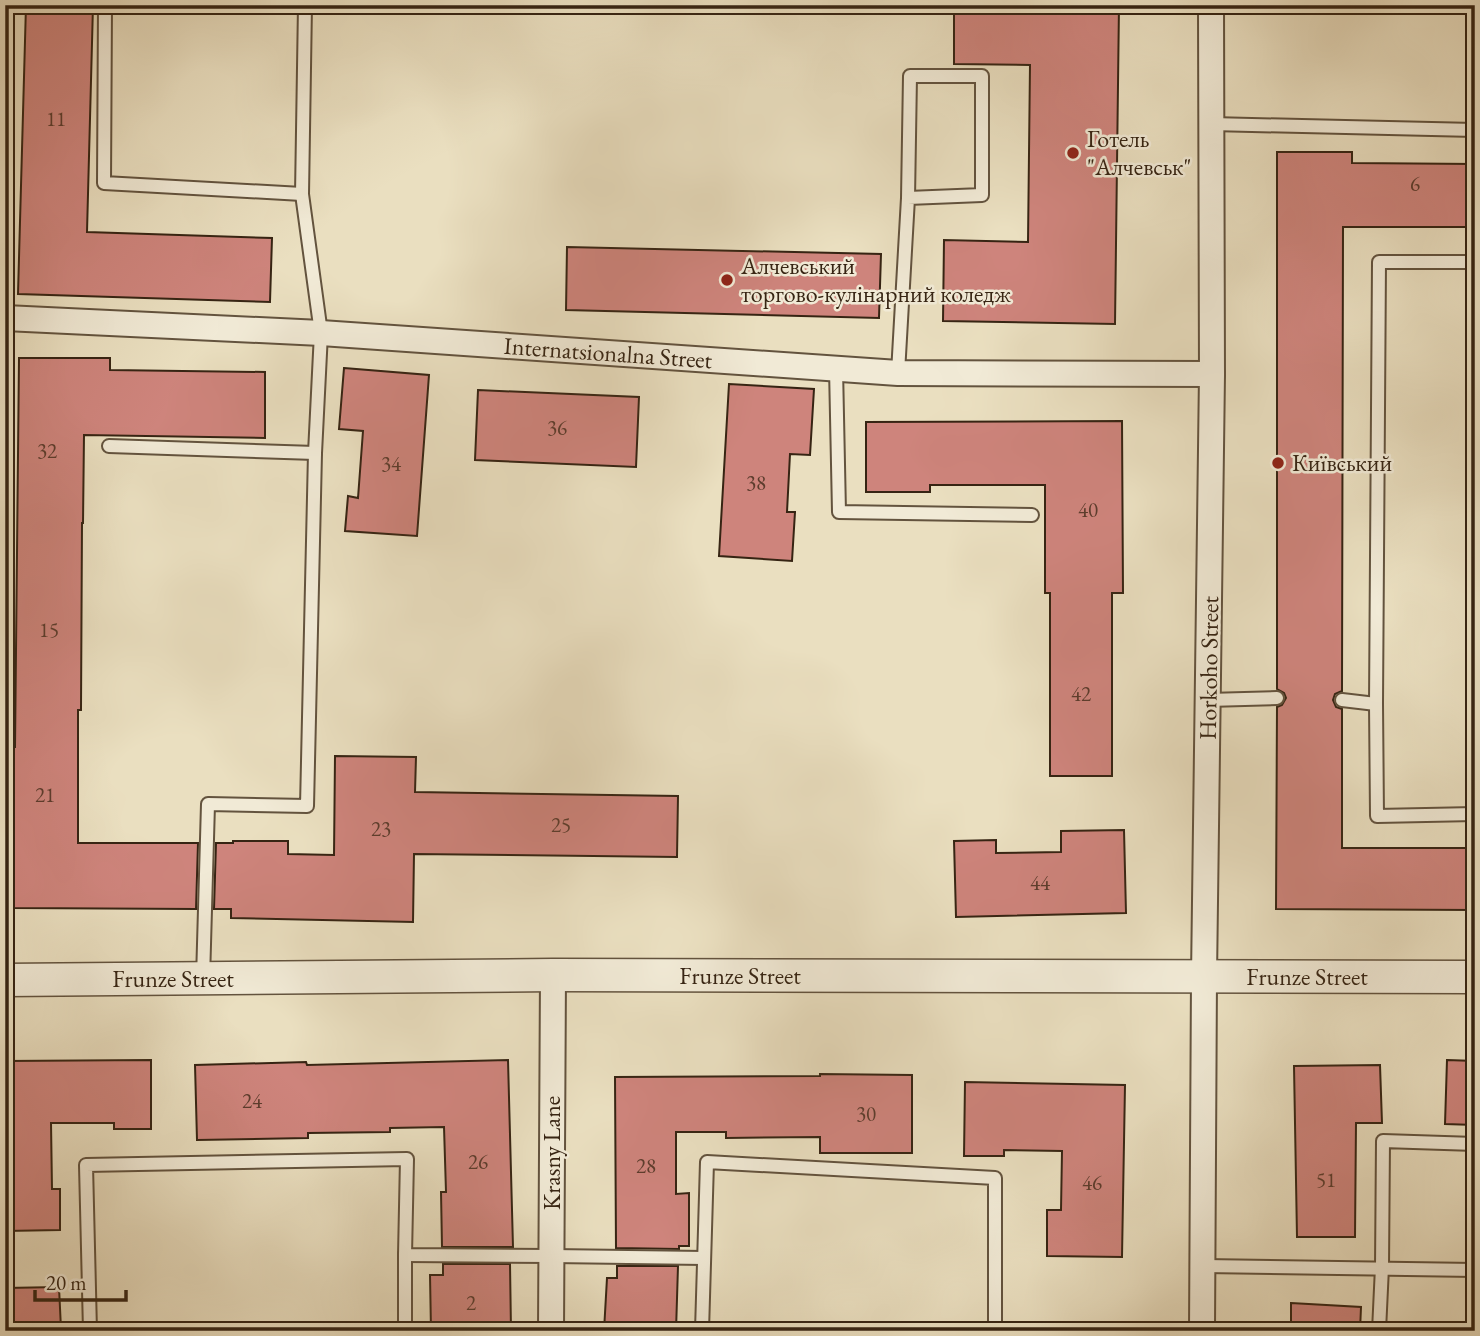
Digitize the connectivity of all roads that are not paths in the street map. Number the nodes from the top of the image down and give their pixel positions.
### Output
1 (105, 5) edge
2 (306, 5) edge
3 (1211, 5) edge
4 (1211, 124) junction
5 (1475, 130) edge
6 (302, 194) junction
7 (908, 198) junction
8 (1475, 262) edge
9 (5, 318) edge
10 (321, 333) junction
11 (836, 368) junction
12 (898, 373) junction
13 (1212, 374) junction
14 (109, 446) dead end
15 (315, 453) junction
16 (1032, 514) dead end
17 (1277, 698) dead end
18 (1208, 700) junction
19 (1342, 700) dead end
20 (1376, 704) junction
21 (1475, 814) edge
22 (553, 975) junction
23 (1204, 977) junction
24 (1475, 977) edge
25 (203, 979) junction
26 (5, 980) edge
27 (1475, 1144) edge
28 (405, 1255) junction
29 (552, 1255) junction
30 (704, 1258) junction
31 (1204, 1266) junction
32 (1382, 1267) junction
33 (1475, 1270) edge
34 (90, 1331) edge
35 (405, 1331) edge
36 (551, 1331) edge
37 (702, 1331) edge
38 (995, 1331) edge
39 (1202, 1331) edge
40 (1379, 1331) edge

1 - 6 lane
2 - 6 lane
3 - 4 street, Horkoho Street
4 - 5 lane
4 - 13 street, Horkoho Street
6 - 10 lane
7 - 7 lane
7 - 12 lane
8 - 20 lane
9 - 10 street, Internatsionalna Street
10 - 11 street, Internatsionalna Street
10 - 15 lane
11 - 12 street, Internatsionalna Street
11 - 16 lane
12 - 13 street, Internatsionalna Street
13 - 18 street, Horkoho Street
14 - 15 lane
15 - 25 lane
17 - 18 lane
18 - 23 street, Horkoho Street
19 - 20 lane
20 - 21 lane
22 - 23 street, Frunze Street
22 - 25 street, Frunze Street
22 - 29 street, Krasny Lane
23 - 24 street, Frunze Street
23 - 31 street, Horkoho Street
25 - 26 street, Frunze Street
27 - 32 lane
28 - 29 lane
28 - 34 lane
28 - 35 lane
29 - 30 lane
29 - 36 street, Krasny Lane
30 - 37 lane
30 - 38 lane
31 - 32 lane
31 - 39 street, Horkoho Street
32 - 33 lane
32 - 40 lane

